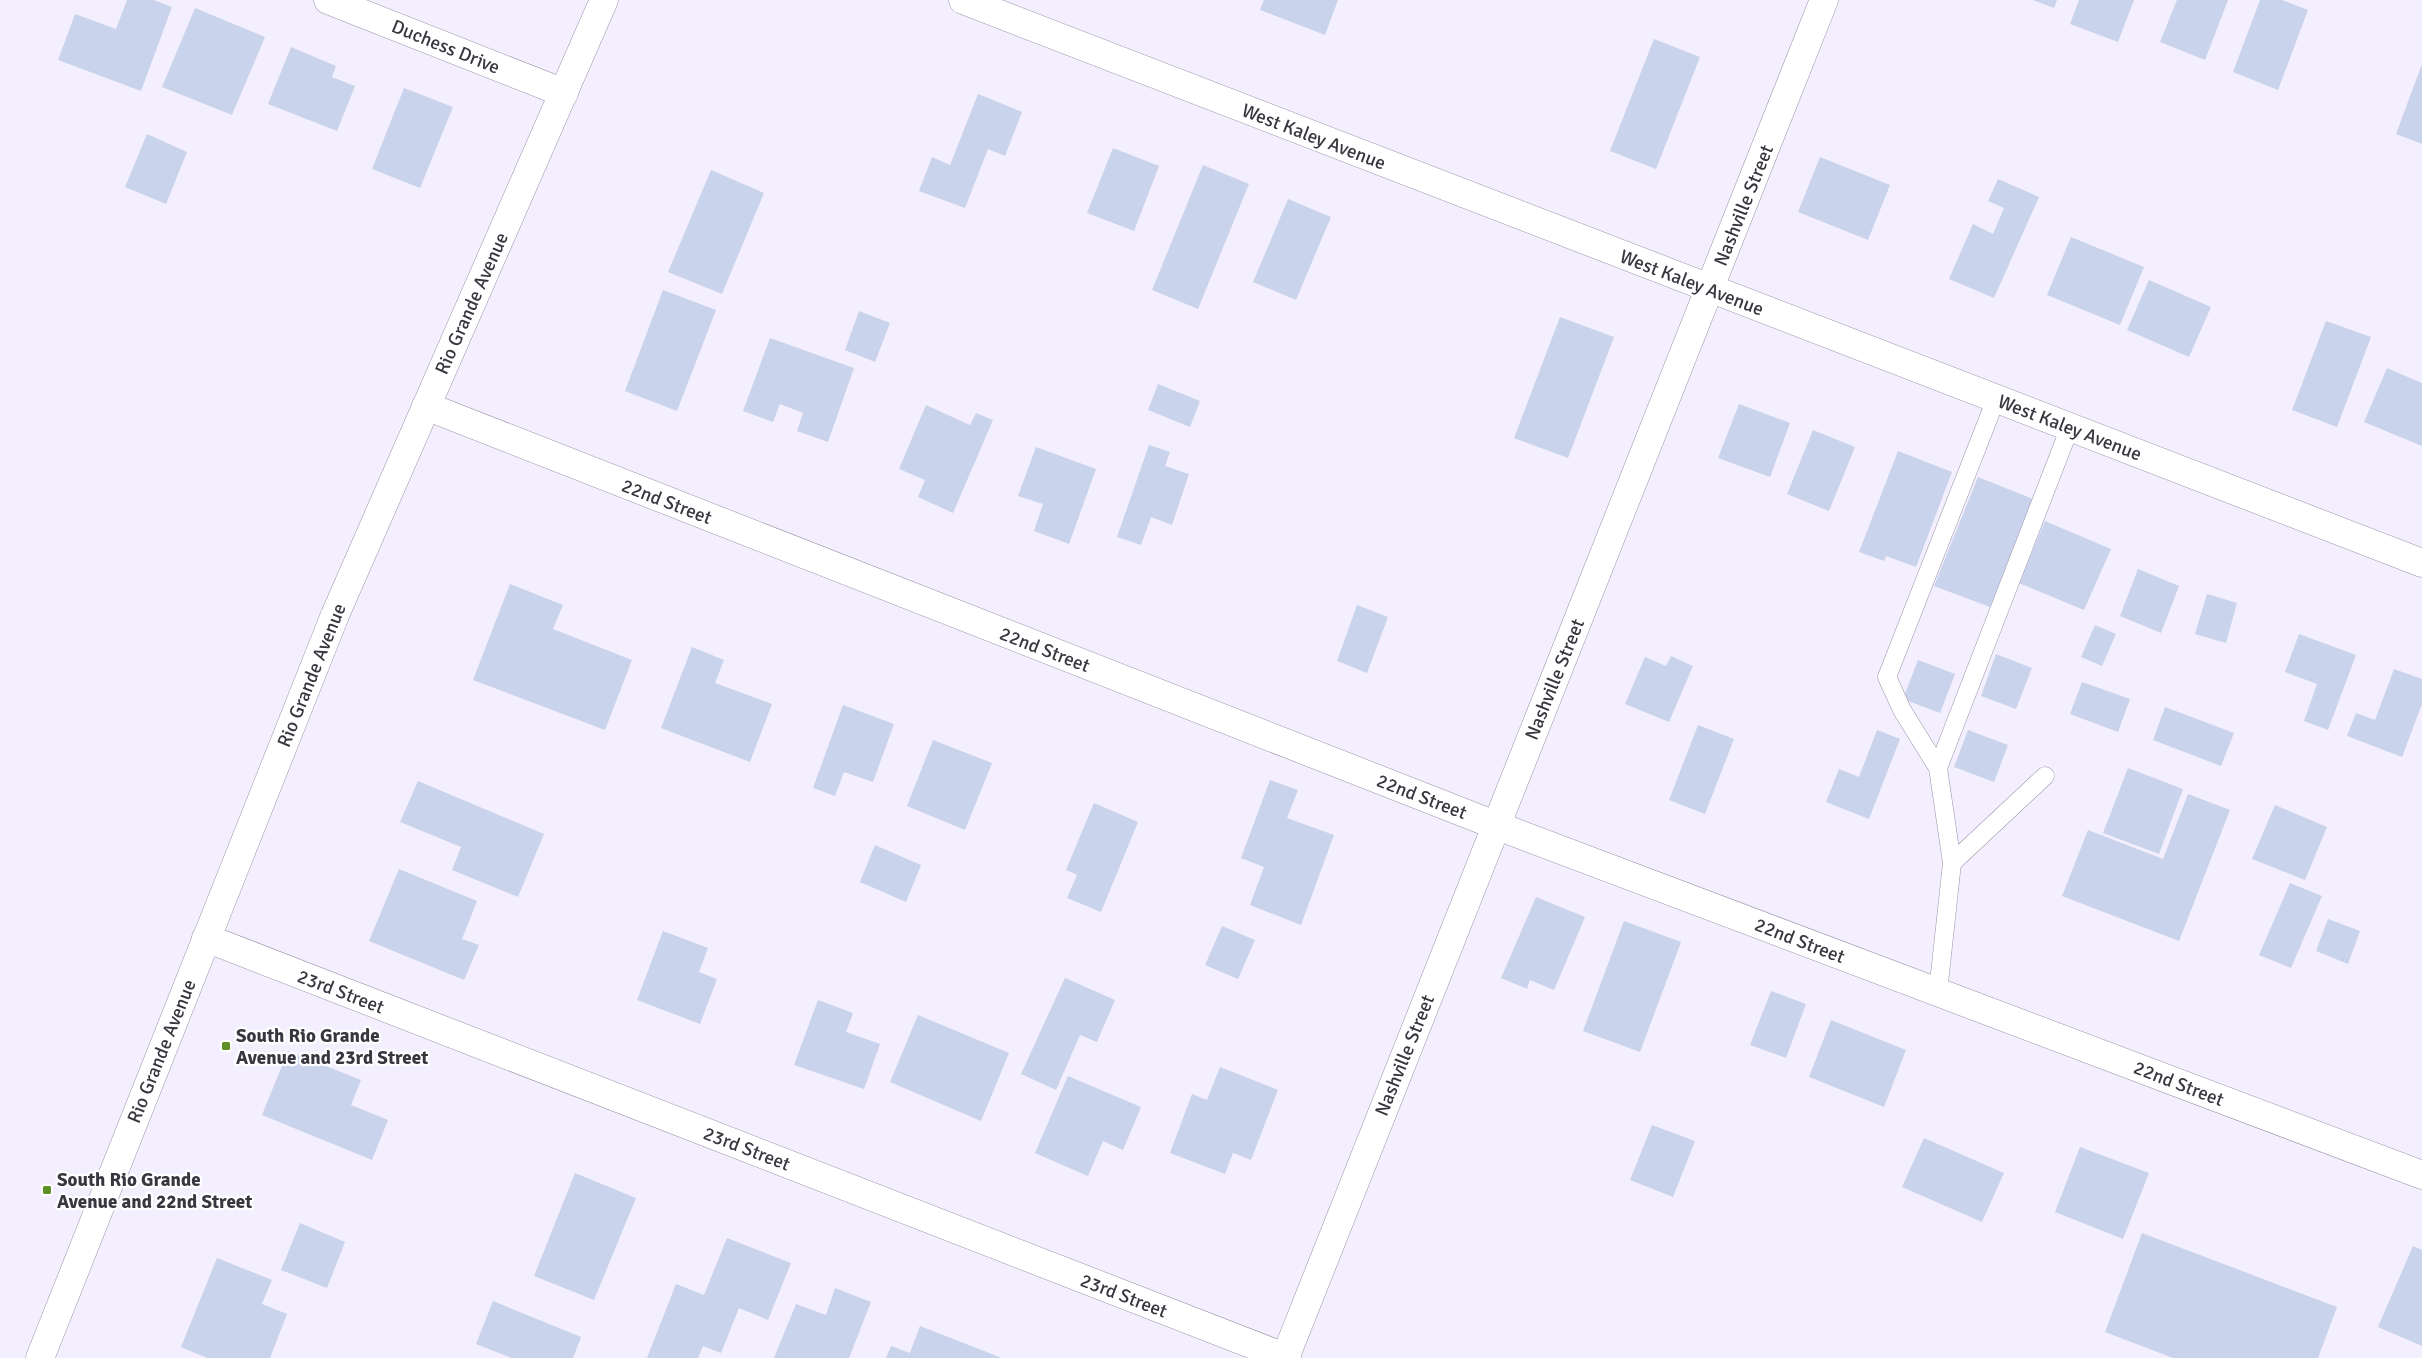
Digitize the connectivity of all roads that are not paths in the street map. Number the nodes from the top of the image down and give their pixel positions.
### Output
1 (328, 0) edge
2 (604, 0) edge
3 (963, 0) edge
4 (1824, 0) edge
5 (564, 93) junction
6 (1710, 289) junction
7 (1996, 399) junction
8 (426, 406) junction
9 (2070, 427) junction
10 (2422, 563) edge
11 (1938, 768) junction
12 (2045, 776) dead end
13 (1495, 825) junction
14 (1952, 863) junction
15 (206, 938) junction
16 (1938, 992) junction
17 (2422, 1175) edge
18 (40, 1358) edge
19 (1286, 1358) edge

1 - 5 street, Duchess Drive
2 - 5 street, Rio Grande Avenue
3 - 6 street, West Kaley Avenue
4 - 6 street, Nashville Street
5 - 8 street, Rio Grande Avenue
6 - 7 street, West Kaley Avenue
6 - 13 street, Nashville Street
7 - 9 street, West Kaley Avenue
7 - 11 lane
8 - 13 street, 22nd Street
8 - 15 street, Rio Grande Avenue
9 - 10 street, West Kaley Avenue
9 - 11 lane
11 - 14 lane
12 - 14 lane
13 - 16 street, 22nd Street
13 - 19 street, Nashville Street
14 - 16 lane
15 - 18 street, Rio Grande Avenue
15 - 19 street, 23rd Street
16 - 17 street, 22nd Street

